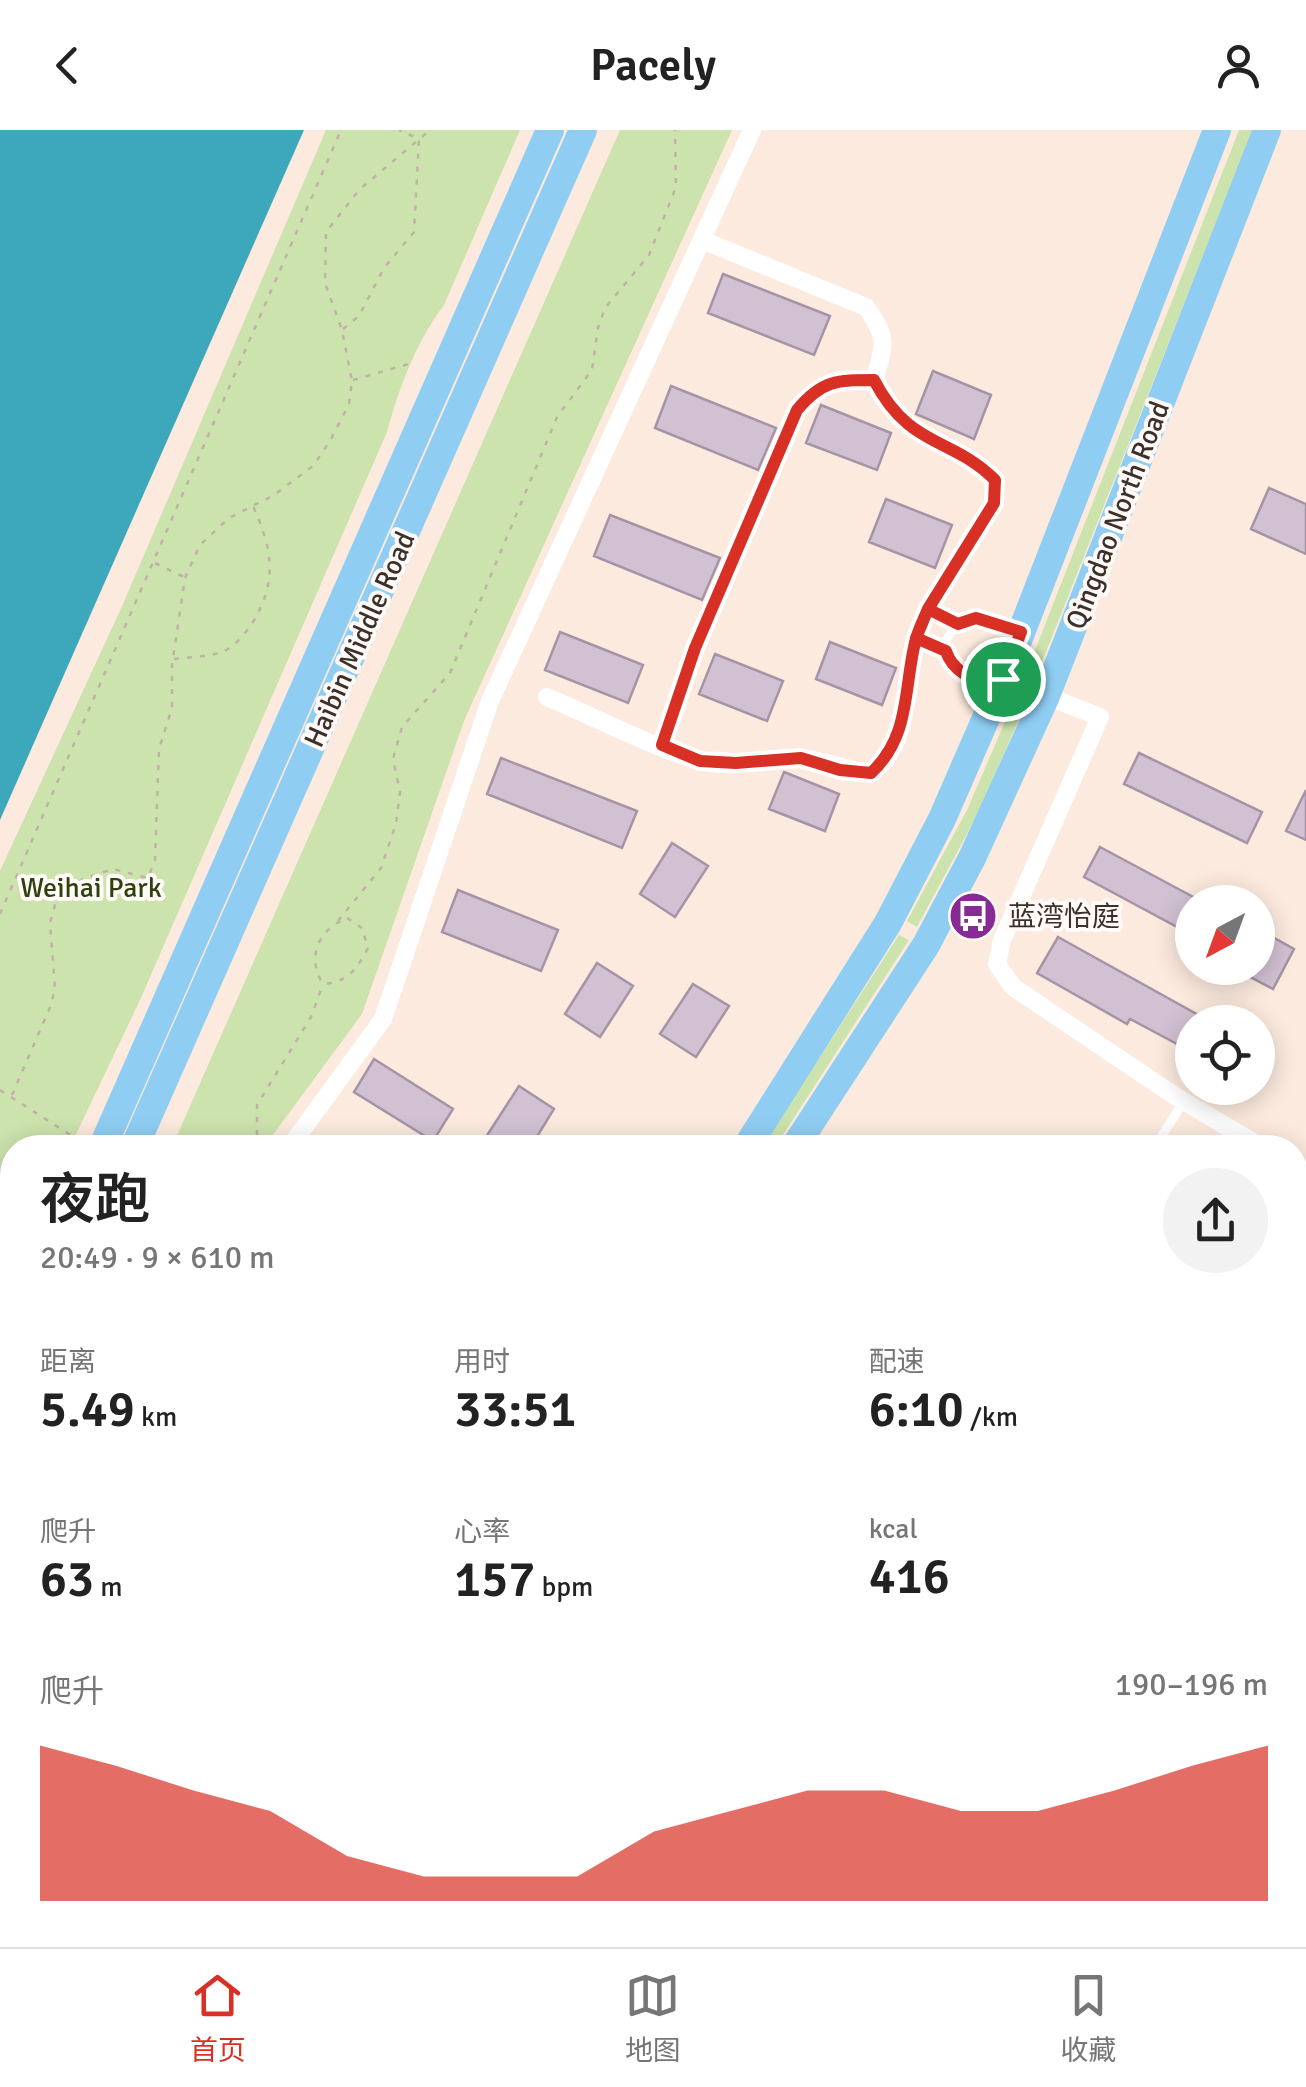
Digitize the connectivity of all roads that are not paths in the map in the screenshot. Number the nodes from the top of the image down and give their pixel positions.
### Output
1 (550, 130) edge
2 (583, 130) edge
3 (752, 130) edge
4 (1217, 130) edge
5 (1267, 130) edge
6 (702, 240) junction
7 (874, 380) junction
8 (928, 609) junction
9 (958, 624) junction
10 (1021, 632) junction
11 (916, 638) junction
12 (946, 651) junction
13 (1001, 685) junction
14 (1046, 696) junction
15 (547, 697) dead end
16 (662, 745) junction
17 (1175, 1095) edge
18 (1181, 1105) edge
19 (1191, 1105) edge
20 (108, 1135) edge
21 (143, 1135) edge
22 (298, 1135) edge
23 (754, 1135) edge
24 (802, 1135) edge
25 (1162, 1135) edge
26 (1242, 1135) edge

1 - 20 main road, Haibin Middle Road
2 - 21 main road, Haibin Middle Road
3 - 6 street
4 - 10 main road, Qingdao North Road
5 - 14 main road, Qingdao North Road
6 - 7 street
6 - 22 street
7 - 8 street
7 - 16 street
8 - 9 lane
8 - 11 street
9 - 10 lane
9 - 12 lane
10 - 13 main road, Qingdao North Road
11 - 12 lane
11 - 16 street
12 - 13 lane
13 - 14 street
13 - 23 main road, Qingdao North Road
14 - 17 street
14 - 24 main road, Qingdao North Road
15 - 16 street
18 - 25 lane
19 - 26 street

